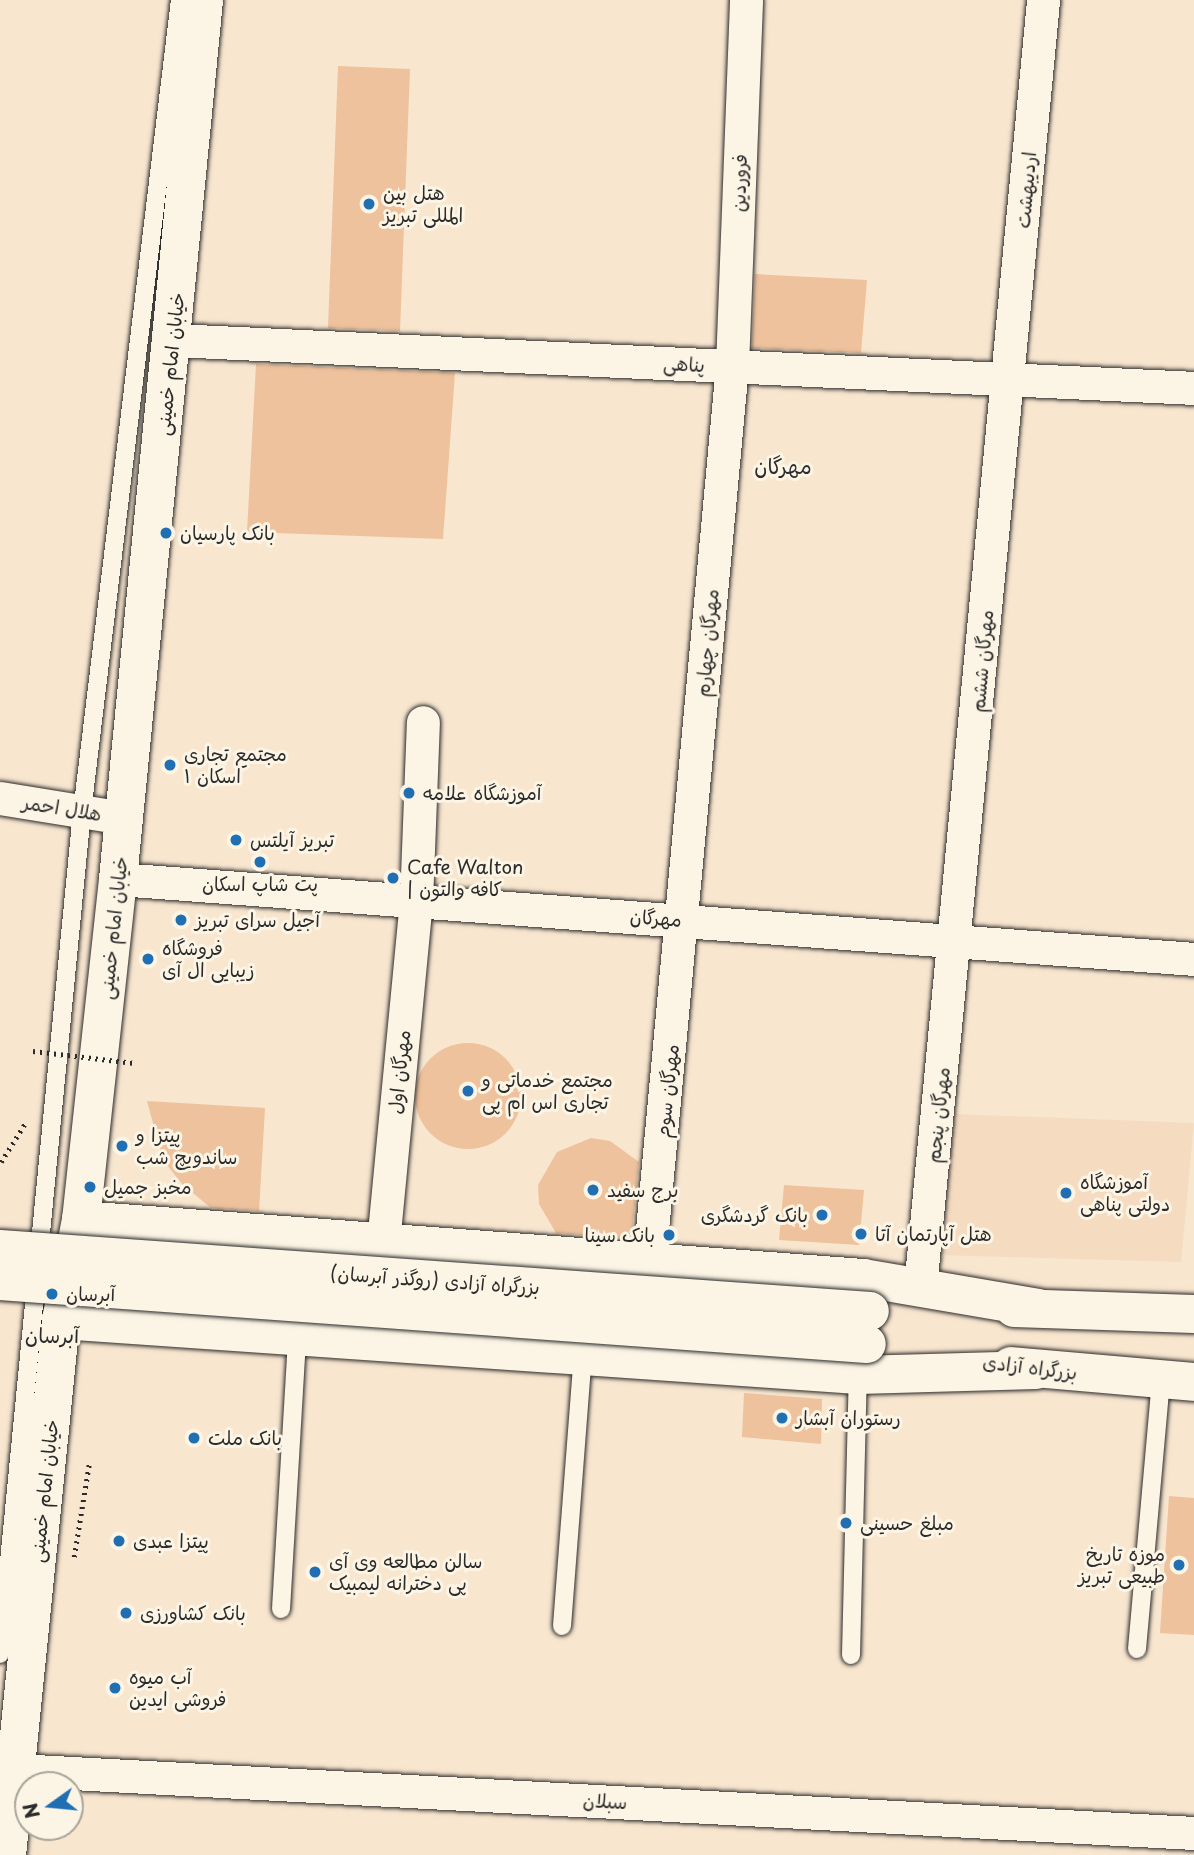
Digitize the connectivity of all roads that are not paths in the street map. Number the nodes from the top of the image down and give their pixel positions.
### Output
1 (180, 0) edge
2 (204, 0) edge
3 (746, 0) edge
4 (1043, 0) edge
5 (174, 340) junction
6 (732, 366) junction
7 (1009, 379) junction
8 (1194, 388) edge
9 (423, 722) dead end
10 (0, 798) edge
11 (82, 812) junction
12 (124, 818) junction
13 (118, 879) junction
14 (416, 902) junction
15 (684, 920) junction
16 (956, 942) junction
17 (1194, 959) edge
18 (81, 1220) junction
19 (383, 1243) junction
20 (430, 1246) junction
21 (0, 1249) edge
22 (649, 1262) junction
23 (0, 1281) edge
24 (920, 1288) junction
25 (1038, 1308) junction
26 (1194, 1314) edge
27 (61, 1320) junction
28 (297, 1337) junction
29 (865, 1343) junction
30 (426, 1346) junction
31 (583, 1356) junction
32 (1178, 1381) edge
33 (281, 1609) dead end
34 (562, 1626) dead end
35 (1137, 1650) dead end
36 (0, 1654) edge
37 (851, 1655) dead end
38 (11, 1699) edge
39 (16, 1770) junction
40 (1194, 1833) edge
41 (1058, 1840) edge
42 (8, 1855) edge

1 - 11 lane
2 - 5 main road, خیابان امام خمینی
3 - 6 street, فروردین
4 - 7 street, اردیبهشت
5 - 6 street, پناهی
5 - 12 main road, خیابان امام خمینی
6 - 7 street, پناهی
6 - 15 street, مهرگان چهارم
7 - 8 street, پناهی
7 - 16 street, مهرگان ششم
9 - 14 street, مهرگان اول
10 - 11 street, هلال احمر
11 - 12 street, هلال احمر
11 - 36 lane
12 - 13 main road, خیابان امام خمینی
13 - 14 street, مهرگان
13 - 18 main road, خیابان امام خمینی
14 - 15 street, مهرگان
14 - 19 street, مهرگان اول
15 - 16 street, مهرگان
15 - 22 street, مهرگان سوم
16 - 17 street, مهرگان
16 - 24 street, مهرگان پنجم
18 - 19 main road
18 - 27 main road, خیابان امام خمینی
19 - 20 main road
20 - 22 main road
20 - 30 main road
21 - 29 main road, بزرگراه آزادی (روگذر آبرسان), bridge
22 - 24 main road
23 - 29 main road, بزرگراه آزادی (روگذر آبرسان), bridge
24 - 25 main road
25 - 26 main road
25 - 29 main road
27 - 28 main road
27 - 38 main road, خیابان امام خمینی
28 - 30 main road
28 - 33 lane
29 - 31 main road
29 - 32 main road, بزرگراه آزادی
29 - 37 lane
30 - 31 main road
31 - 34 lane
32 - 35 lane
38 - 39 main road, خیابان امام خمینی
39 - 41 street, سبلان
39 - 42 main road, خیابان امام خمینی
40 - 41 street, سبلان

